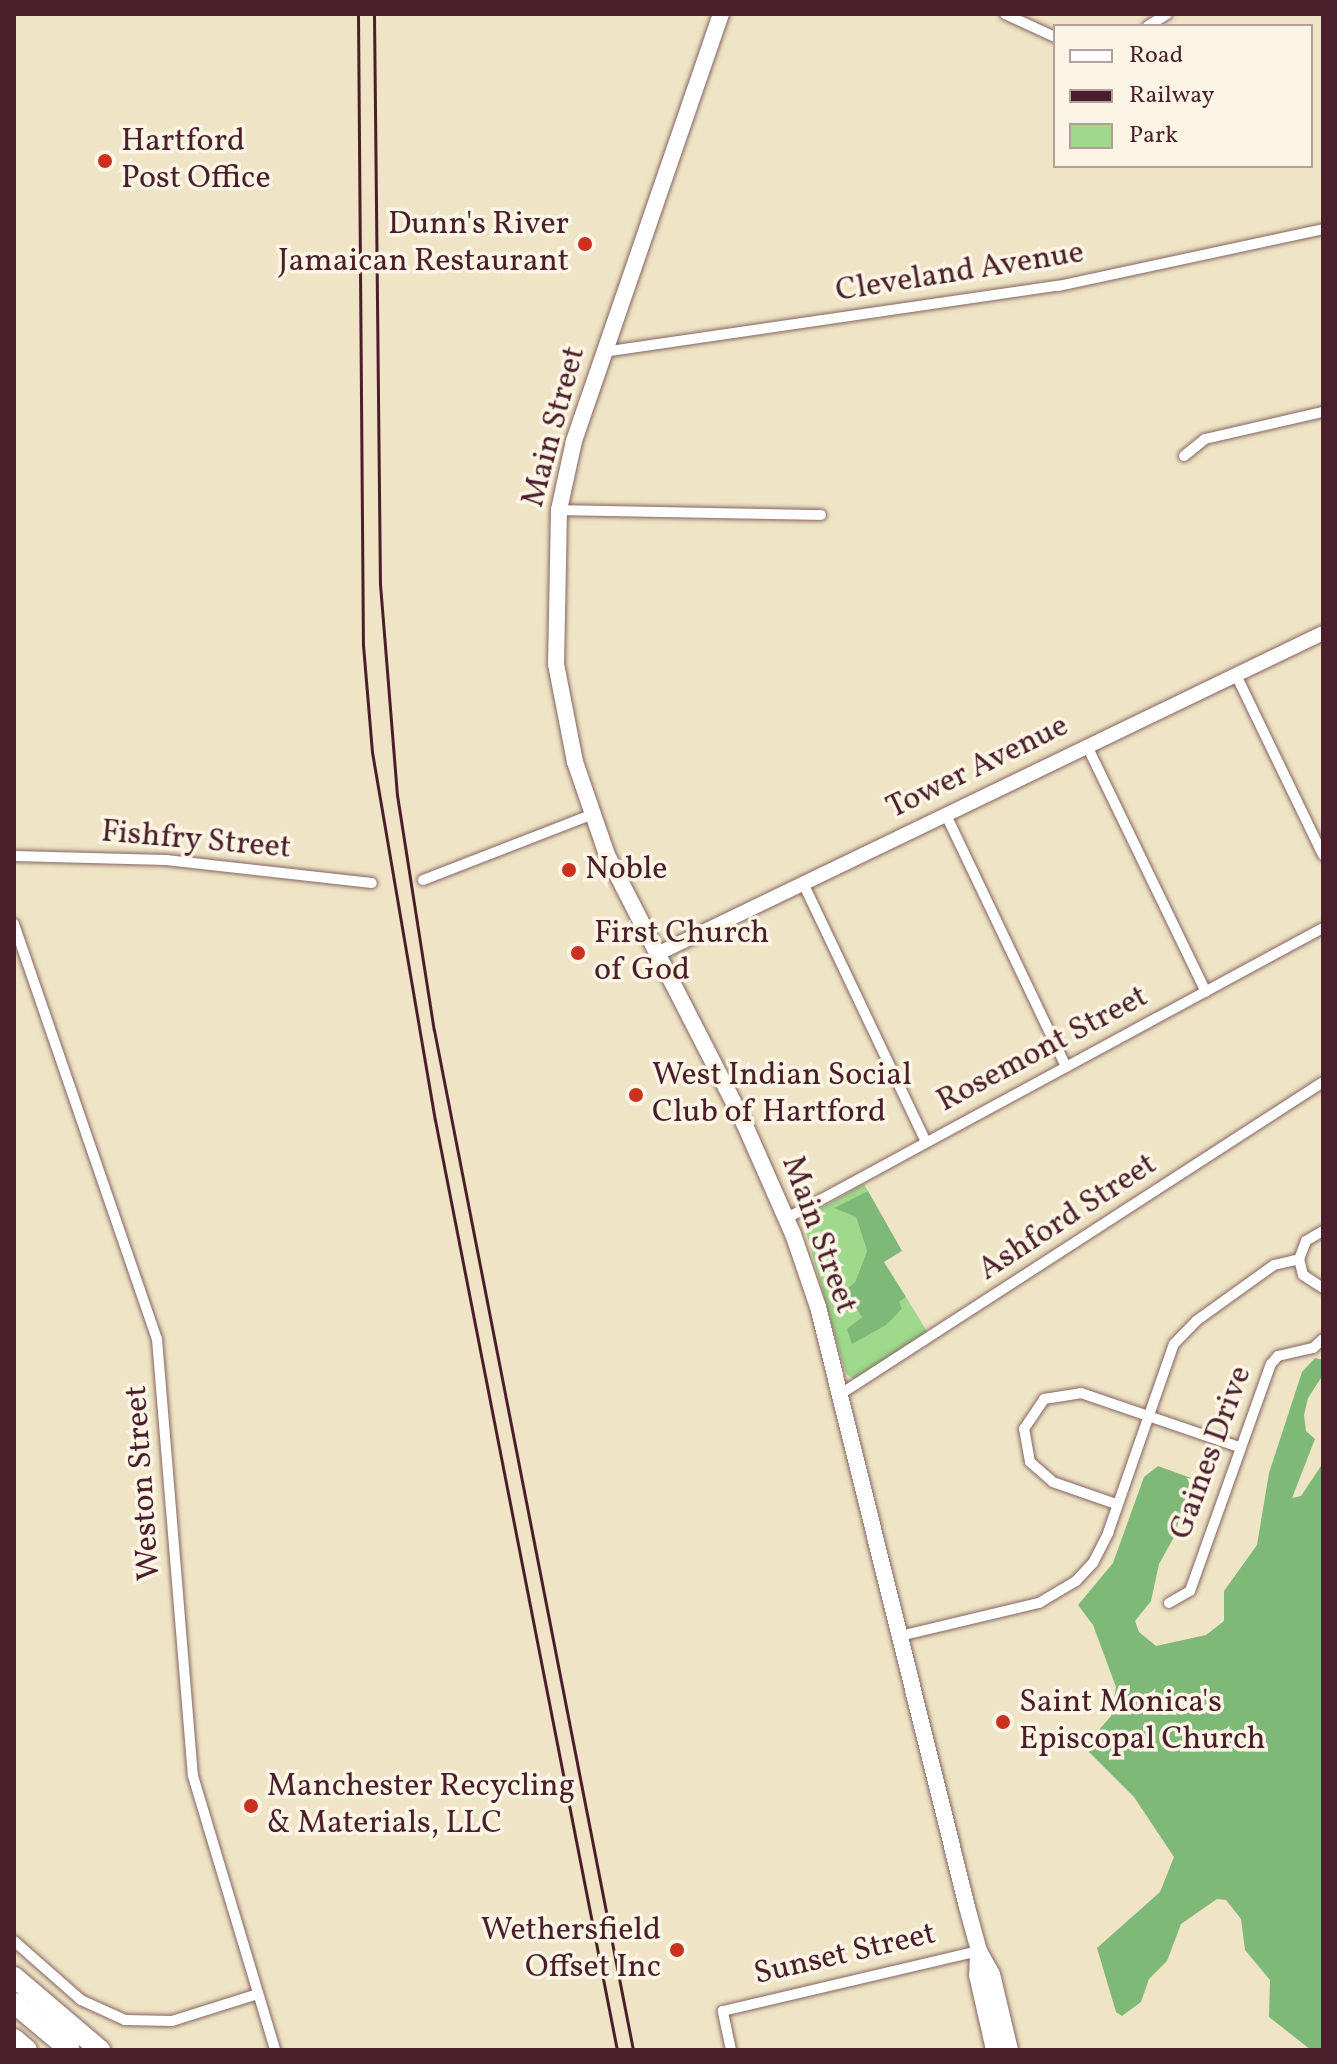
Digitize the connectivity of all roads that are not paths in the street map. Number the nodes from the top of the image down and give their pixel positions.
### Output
1 (721, 14) edge
2 (1005, 14) edge
3 (1053, 36) edge
4 (1323, 229) edge
5 (603, 352) junction
6 (1323, 412) edge
7 (1184, 456) dead end
8 (559, 510) junction
9 (821, 515) dead end
10 (1323, 633) edge
11 (1236, 675) junction
12 (1087, 746) junction
13 (591, 815) junction
14 (946, 815) junction
15 (1323, 855) edge
16 (14, 856) edge
17 (423, 880) dead end
18 (372, 883) dead end
19 (803, 883) junction
20 (14, 924) edge
21 (1323, 928) edge
22 (657, 954) junction
23 (1206, 992) junction
24 (1066, 1067) junction
25 (1323, 1082) edge
26 (926, 1142) junction
27 (787, 1218) junction
28 (1323, 1231) edge
29 (1299, 1259) junction
30 (1323, 1288) edge
31 (1323, 1339) edge
32 (839, 1395) junction
33 (1146, 1416) junction
34 (1239, 1447) junction
35 (1116, 1504) junction
36 (1169, 1603) dead end
37 (900, 1636) junction
38 (14, 1941) edge
39 (979, 1951) junction
40 (14, 1977) edge
41 (258, 1994) junction
42 (14, 2003) edge
43 (14, 2039) edge
44 (27, 2050) edge
45 (70, 2050) edge
46 (100, 2050) edge
47 (275, 2050) edge
48 (731, 2050) edge
49 (994, 2050) edge
50 (1010, 2050) edge

1 - 5 main road, Main Street
2 - 3 street
4 - 5 street, Cleveland Avenue
5 - 8 main road, Main Street
6 - 7 street
8 - 9 street
8 - 13 main road, Main Street
10 - 11 main road, Tower Avenue
11 - 12 main road, Tower Avenue
11 - 15 street
12 - 14 main road, Tower Avenue
12 - 23 street
13 - 17 street
13 - 22 main road, Main Street
14 - 19 main road, Tower Avenue
14 - 24 street
16 - 18 street, Fishfry Street
19 - 22 main road, Tower Avenue
19 - 26 street
20 - 41 street, Weston Street
21 - 23 street, Rosemont Street
22 - 27 main road, Main Street
23 - 24 street, Rosemont Street
24 - 26 street, Rosemont Street
25 - 32 street, Ashford Street
26 - 27 street, Rosemont Street
27 - 32 main road, Main Street
28 - 29 street
29 - 30 street
29 - 33 street
31 - 34 street, Gaines Drive
32 - 37 main road, Main Street
33 - 34 street
33 - 35 street
33 - 35 street
34 - 36 street, Gaines Drive
35 - 37 street
37 - 39 main road, Main Street
38 - 41 street
39 - 48 street, Sunset Street
39 - 49 main road
39 - 50 main road
40 - 46 highway
41 - 47 street, Weston Street
42 - 45 highway
43 - 44 highway

